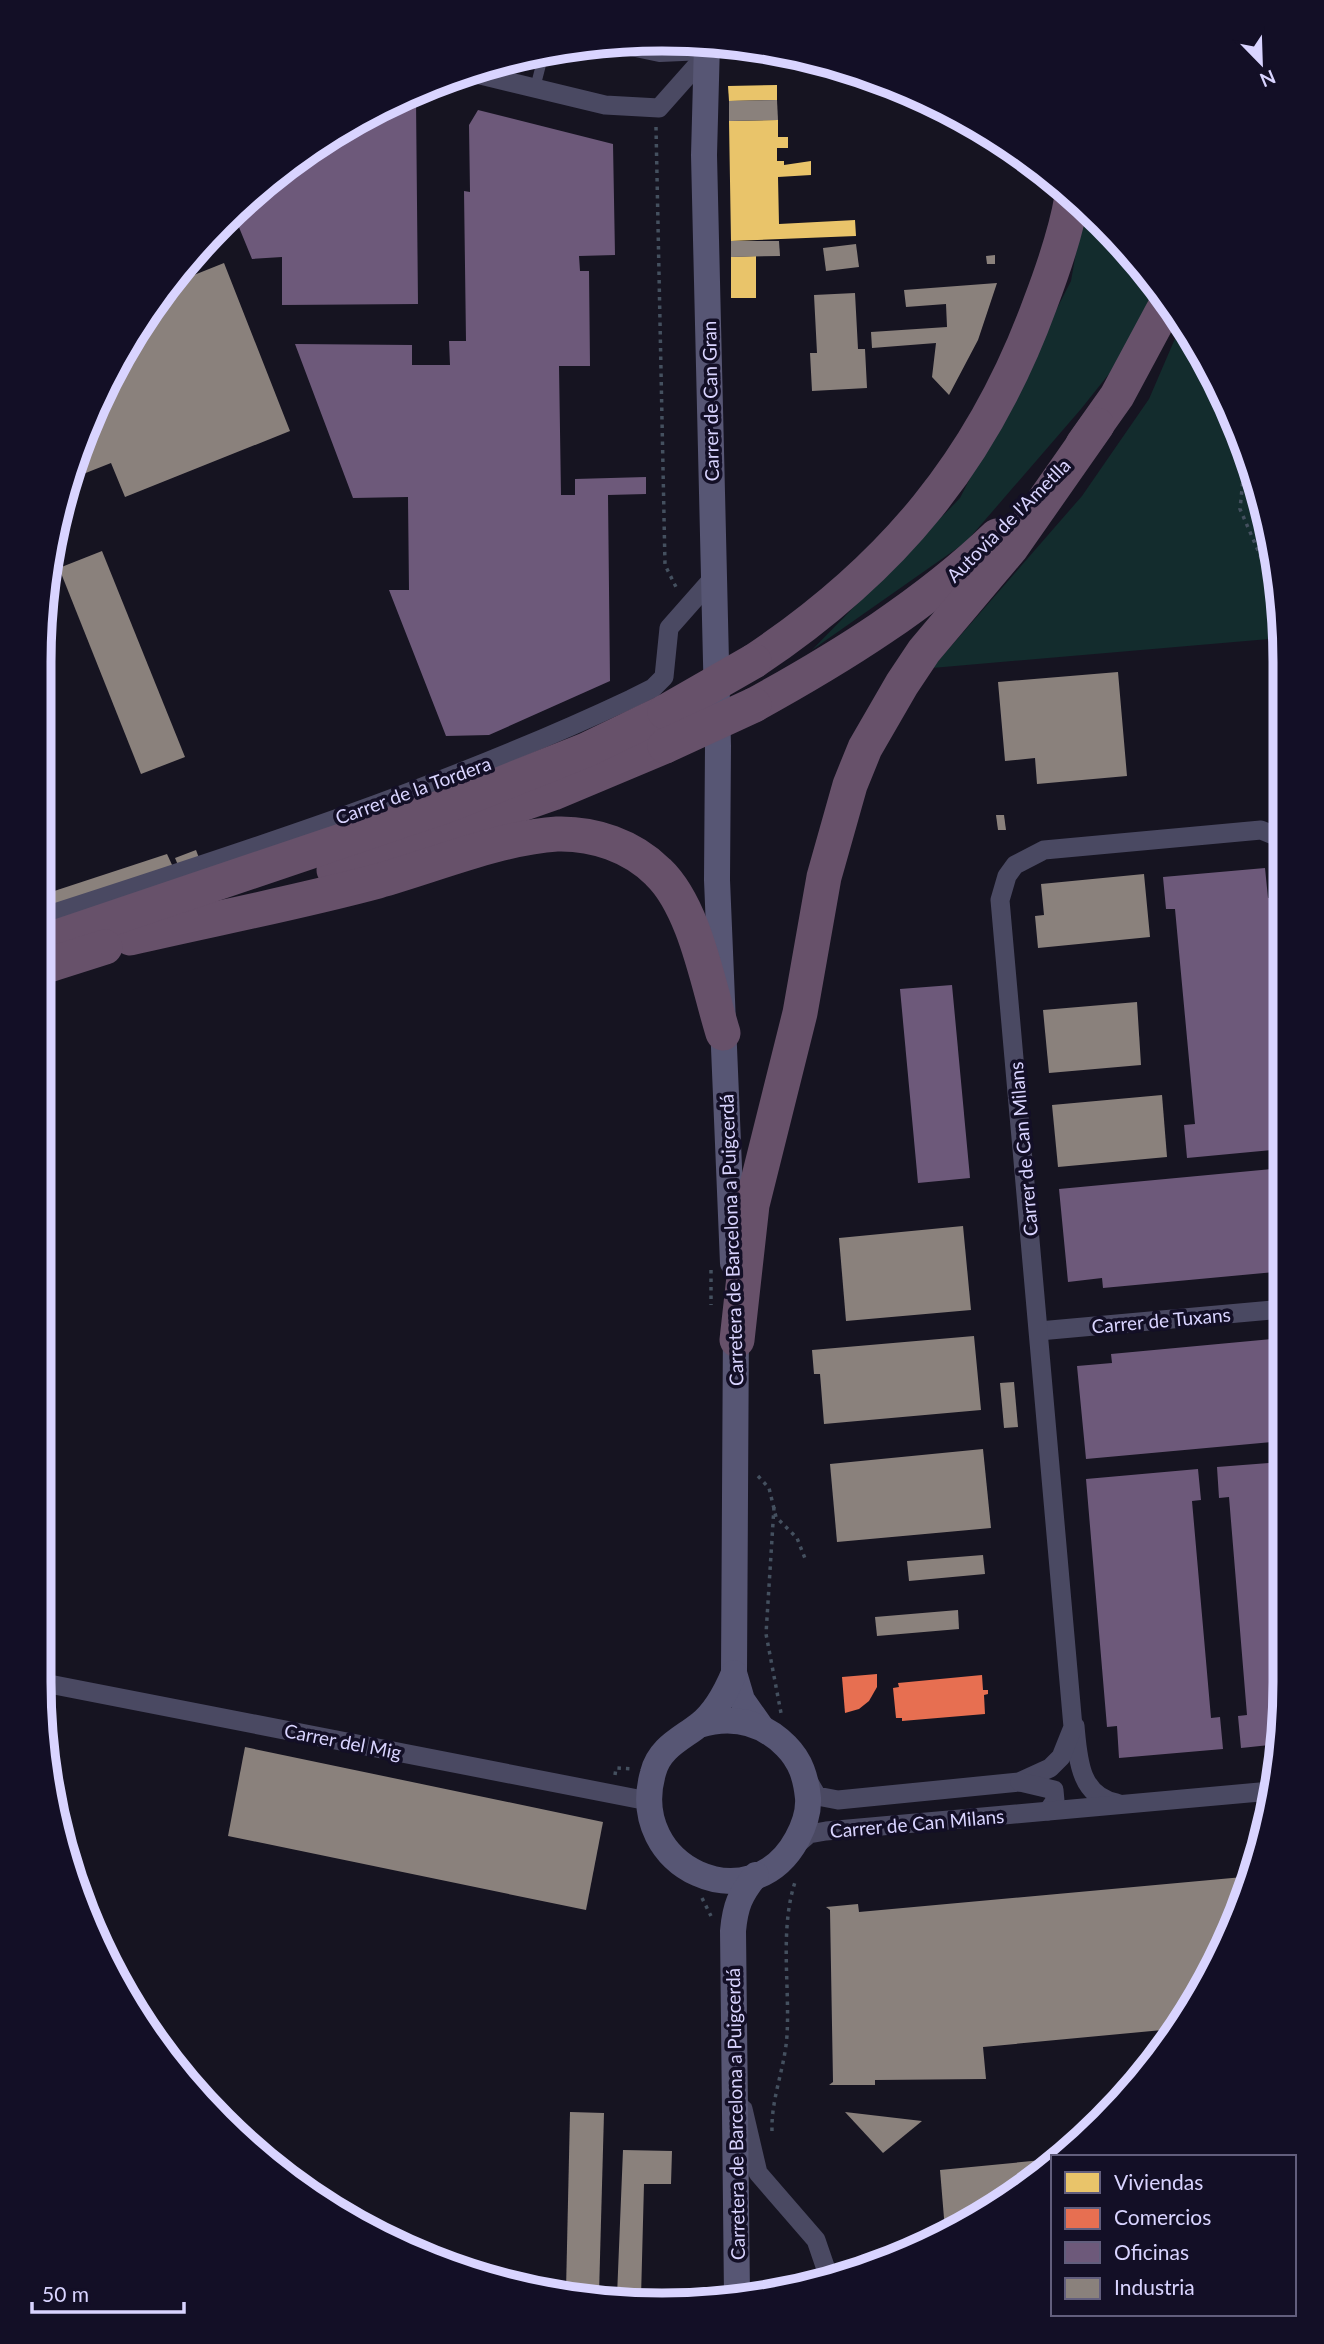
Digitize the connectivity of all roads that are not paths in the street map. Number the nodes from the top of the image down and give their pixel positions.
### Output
1 (635, 52) edge
2 (685, 52) edge
3 (702, 52) edge
4 (706, 52) edge
5 (542, 62) edge
6 (488, 77) edge
7 (536, 88) junction
8 (1069, 206) edge
9 (1163, 312) edge
10 (1097, 425) junction
11 (714, 577) junction
12 (718, 746) joint
13 (1273, 835) edge
14 (51, 914) edge
15 (130, 938) junction
16 (51, 939) edge
17 (51, 964) edge
18 (723, 1033) junction
19 (1273, 1310) edge
20 (1039, 1331) junction
21 (737, 1340) junction
22 (734, 1673) junction
23 (51, 1685) edge
24 (1073, 1708) junction
25 (699, 1725) junction
26 (761, 1727) junction
27 (802, 1769) junction
28 (1019, 1782) junction
29 (1263, 1792) edge
30 (648, 1801) junction
31 (1123, 1804) junction
32 (1048, 1811) junction
33 (792, 1849) junction
34 (756, 1875) junction
35 (699, 1883) junction
36 (723, 1927) junction
37 (736, 2076) junction
38 (826, 2270) edge
39 (737, 2289) edge

1 - 2 lane
3 - 7 street
4 - 11 main road, Carrer de Can Gran
5 - 7 lane
6 - 7 street
8 - 16 highway, bridge
9 - 10 highway, Autovia de l'Ametlla
10 - 15 highway, Autovia de l'Ametlla, bridge
10 - 21 highway
11 - 12 main road, Carrer de Can Gran
11 - 14 street, Carrer de la Tordera
12 - 18 main road, Carretera de Barcelona a Puigcerdá
13 - 20 street, Carrer de Can Milans
15 - 17 highway
15 - 18 highway
18 - 21 main road, Carretera de Barcelona a Puigcerdá
19 - 20 street, Carrer de Tuxans
20 - 24 street, Carrer de Can Milans
21 - 22 main road, Carretera de Barcelona a Puigcerdá
22 - 25 main road
22 - 26 main road, Carretera de Barcelona a Puigcerdá
23 - 30 street, Carrer del Mig
24 - 28 street, Carrer de Can Milans
24 - 31 street, Carrer de Can Milans
25 - 26 main road
25 - 30 main road
26 - 27 main road
27 - 28 street, Carrer de Can Milans
27 - 33 main road
28 - 32 street, Carrer de Can Milans
29 - 31 street, Carrer de Can Milans
30 - 35 main road
31 - 32 street, Carrer de Can Milans
32 - 33 street, Carrer de Can Milans
33 - 34 main road
34 - 35 main road
34 - 36 main road, Carretera de Barcelona a Puigcerdá
35 - 36 main road, Carretera de Barcelona a Puigcerdá
36 - 37 main road, Carretera de Barcelona a Puigcerdá
37 - 38 street
37 - 39 main road, Carretera de Barcelona a Puigcerdá

